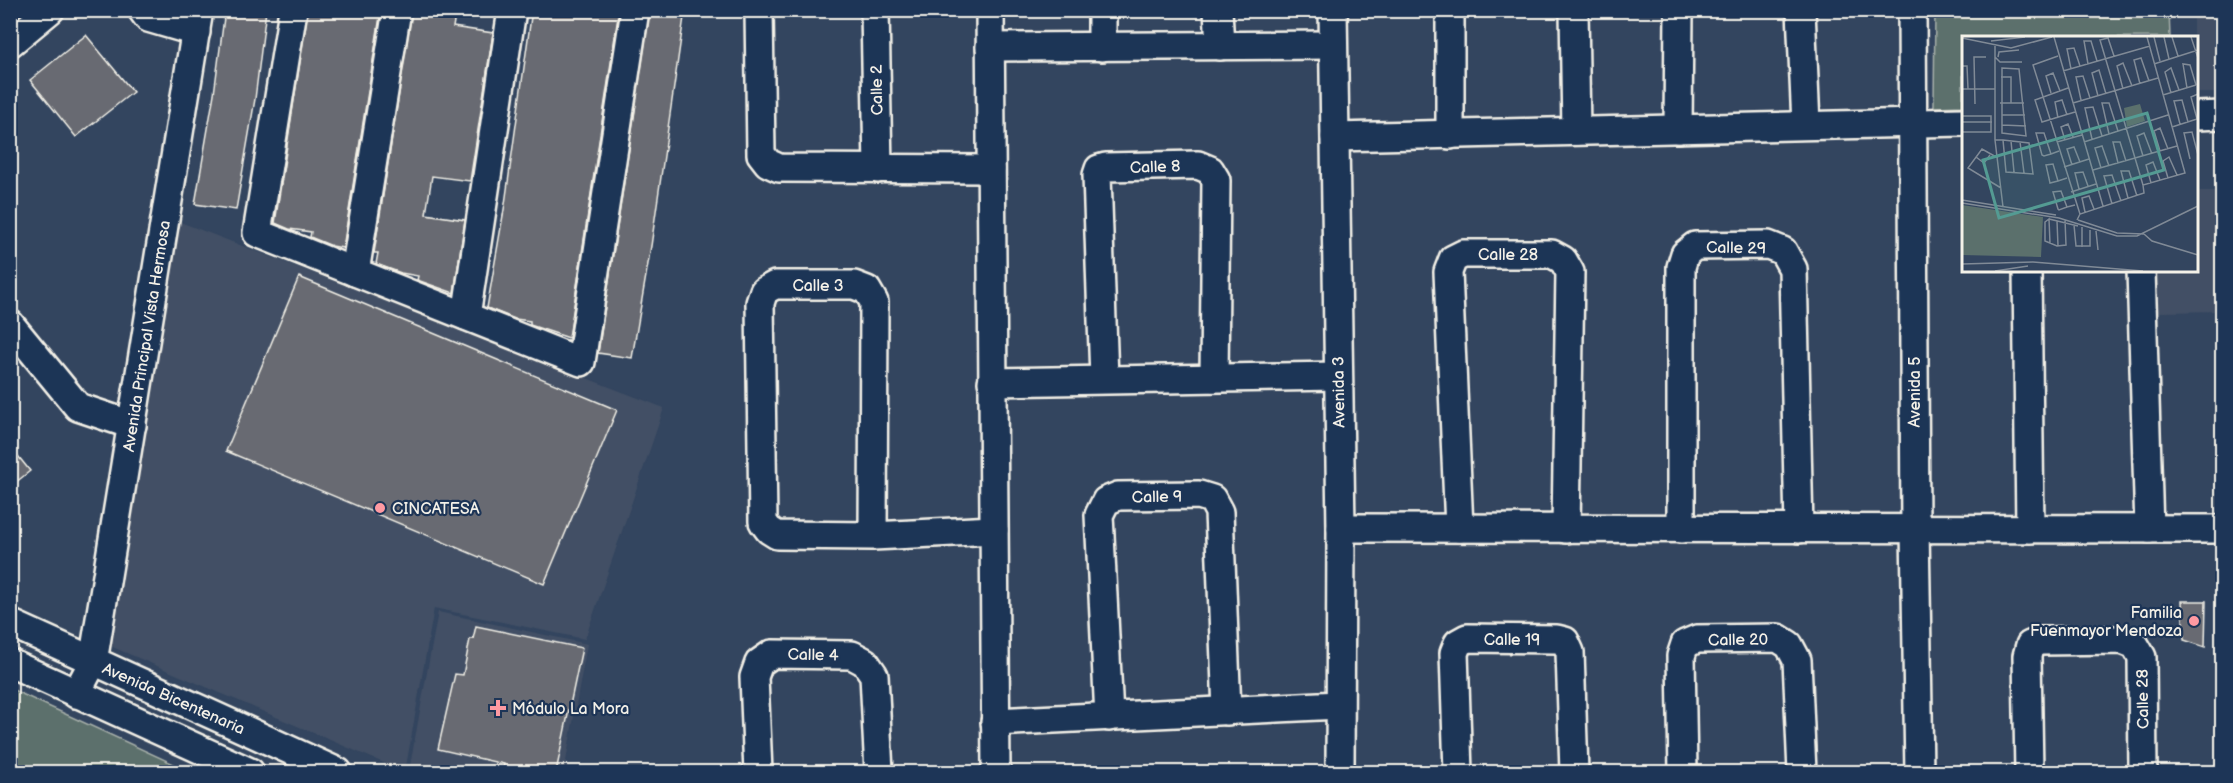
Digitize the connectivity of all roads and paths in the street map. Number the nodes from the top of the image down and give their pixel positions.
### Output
1 (51, 10) edge
2 (142, 10) edge
3 (293, 10) edge
4 (397, 10) edge
5 (512, 10) edge
6 (635, 10) edge
7 (759, 10) edge
8 (875, 10) edge
9 (990, 10) edge
10 (1102, 10) edge
11 (1218, 10) edge
12 (1333, 10) edge
13 (1450, 10) edge
14 (1574, 10) edge
15 (1679, 10) edge
16 (1801, 10) edge
17 (1912, 10) edge
18 (198, 21) edge
19 (10, 43) edge
20 (1333, 45) junction
21 (1102, 46) junction
22 (1220, 46) junction
23 (990, 47) junction
24 (2223, 115) edge
25 (2197, 116) edge
26 (1962, 122) edge
27 (1912, 123) junction
28 (1806, 125) junction
29 (1678, 129) junction
30 (1576, 131) junction
31 (1450, 135) junction
32 (1335, 137) junction
33 (878, 169) junction
34 (991, 169) junction
35 (355, 272) junction
36 (2027, 272) edge
37 (2141, 272) edge
38 (466, 316) junction
39 (10, 324) edge
40 (1338, 376) junction
41 (1214, 378) junction
42 (1104, 379) junction
43 (992, 382) junction
44 (132, 425) junction
45 (1341, 528) junction
46 (1460, 528) junction
47 (1566, 529) junction
48 (1681, 529) junction
49 (1799, 529) junction
50 (1915, 529) junction
51 (2030, 529) junction
52 (2149, 529) junction
53 (2223, 529) edge
54 (994, 530) junction
55 (873, 536) junction
56 (10, 623) edge
57 (93, 662) junction
58 (10, 663) edge
59 (76, 694) junction
60 (1339, 705) junction
61 (1227, 711) junction
62 (1109, 717) junction
63 (995, 722) junction
64 (250, 772) edge
65 (338, 772) edge
66 (758, 772) edge
67 (879, 772) edge
68 (996, 772) edge
69 (1340, 772) edge
70 (1458, 772) edge
71 (1574, 772) edge
72 (1683, 772) edge
73 (1802, 772) edge
74 (1918, 772) edge
75 (2028, 772) edge
76 (2143, 772) edge

1 - 19 street
2 - 18 street
3 - 35 street
4 - 35 street
5 - 38 street
6 - 38 street
7 - 33 street
8 - 33 street, Calle 2
9 - 23 street
10 - 21 street
11 - 22 street
12 - 20 street, Avenida 3
13 - 31 street
14 - 30 street
15 - 29 street
16 - 28 street
17 - 27 street, Avenida 5
18 - 44 street, Avenida Principal Vista Hermosa
20 - 22 street
20 - 32 street, Avenida 3
21 - 22 street
21 - 23 street
23 - 34 street
24 - 25 street
26 - 27 street
27 - 28 street
27 - 50 street, Avenida 5
28 - 29 street
29 - 30 street
30 - 31 street
31 - 32 street
32 - 40 street, Avenida 3
33 - 34 street
34 - 43 street
35 - 38 street
36 - 51 street
37 - 52 street
39 - 44 street
40 - 41 street
40 - 45 street, Avenida 3
41 - 42 street
41 - 42 street, Calle 8
42 - 43 street
43 - 54 street
44 - 57 street, Avenida Principal Vista Hermosa
45 - 46 street
45 - 60 street, Avenida 3
46 - 47 street
46 - 47 street, Calle 28
47 - 48 street
48 - 49 street
48 - 49 street, Calle 29
49 - 50 street
50 - 51 street
50 - 74 street, Avenida 5
51 - 52 street
52 - 53 street
54 - 55 street
54 - 63 street
55 - 55 street, Calle 3
56 - 57 street, Avenida Bicentenaria
57 - 59 street, Avenida Principal Vista Hermosa
57 - 65 street, Avenida Bicentenaria
58 - 59 street
59 - 64 street
60 - 61 street
60 - 69 street, Avenida 3
61 - 62 street
61 - 62 street, Calle 9
62 - 63 street
63 - 68 street
66 - 67 street, Calle 4
70 - 71 street, Calle 19
72 - 73 street, Calle 20
75 - 76 street, Calle 28

